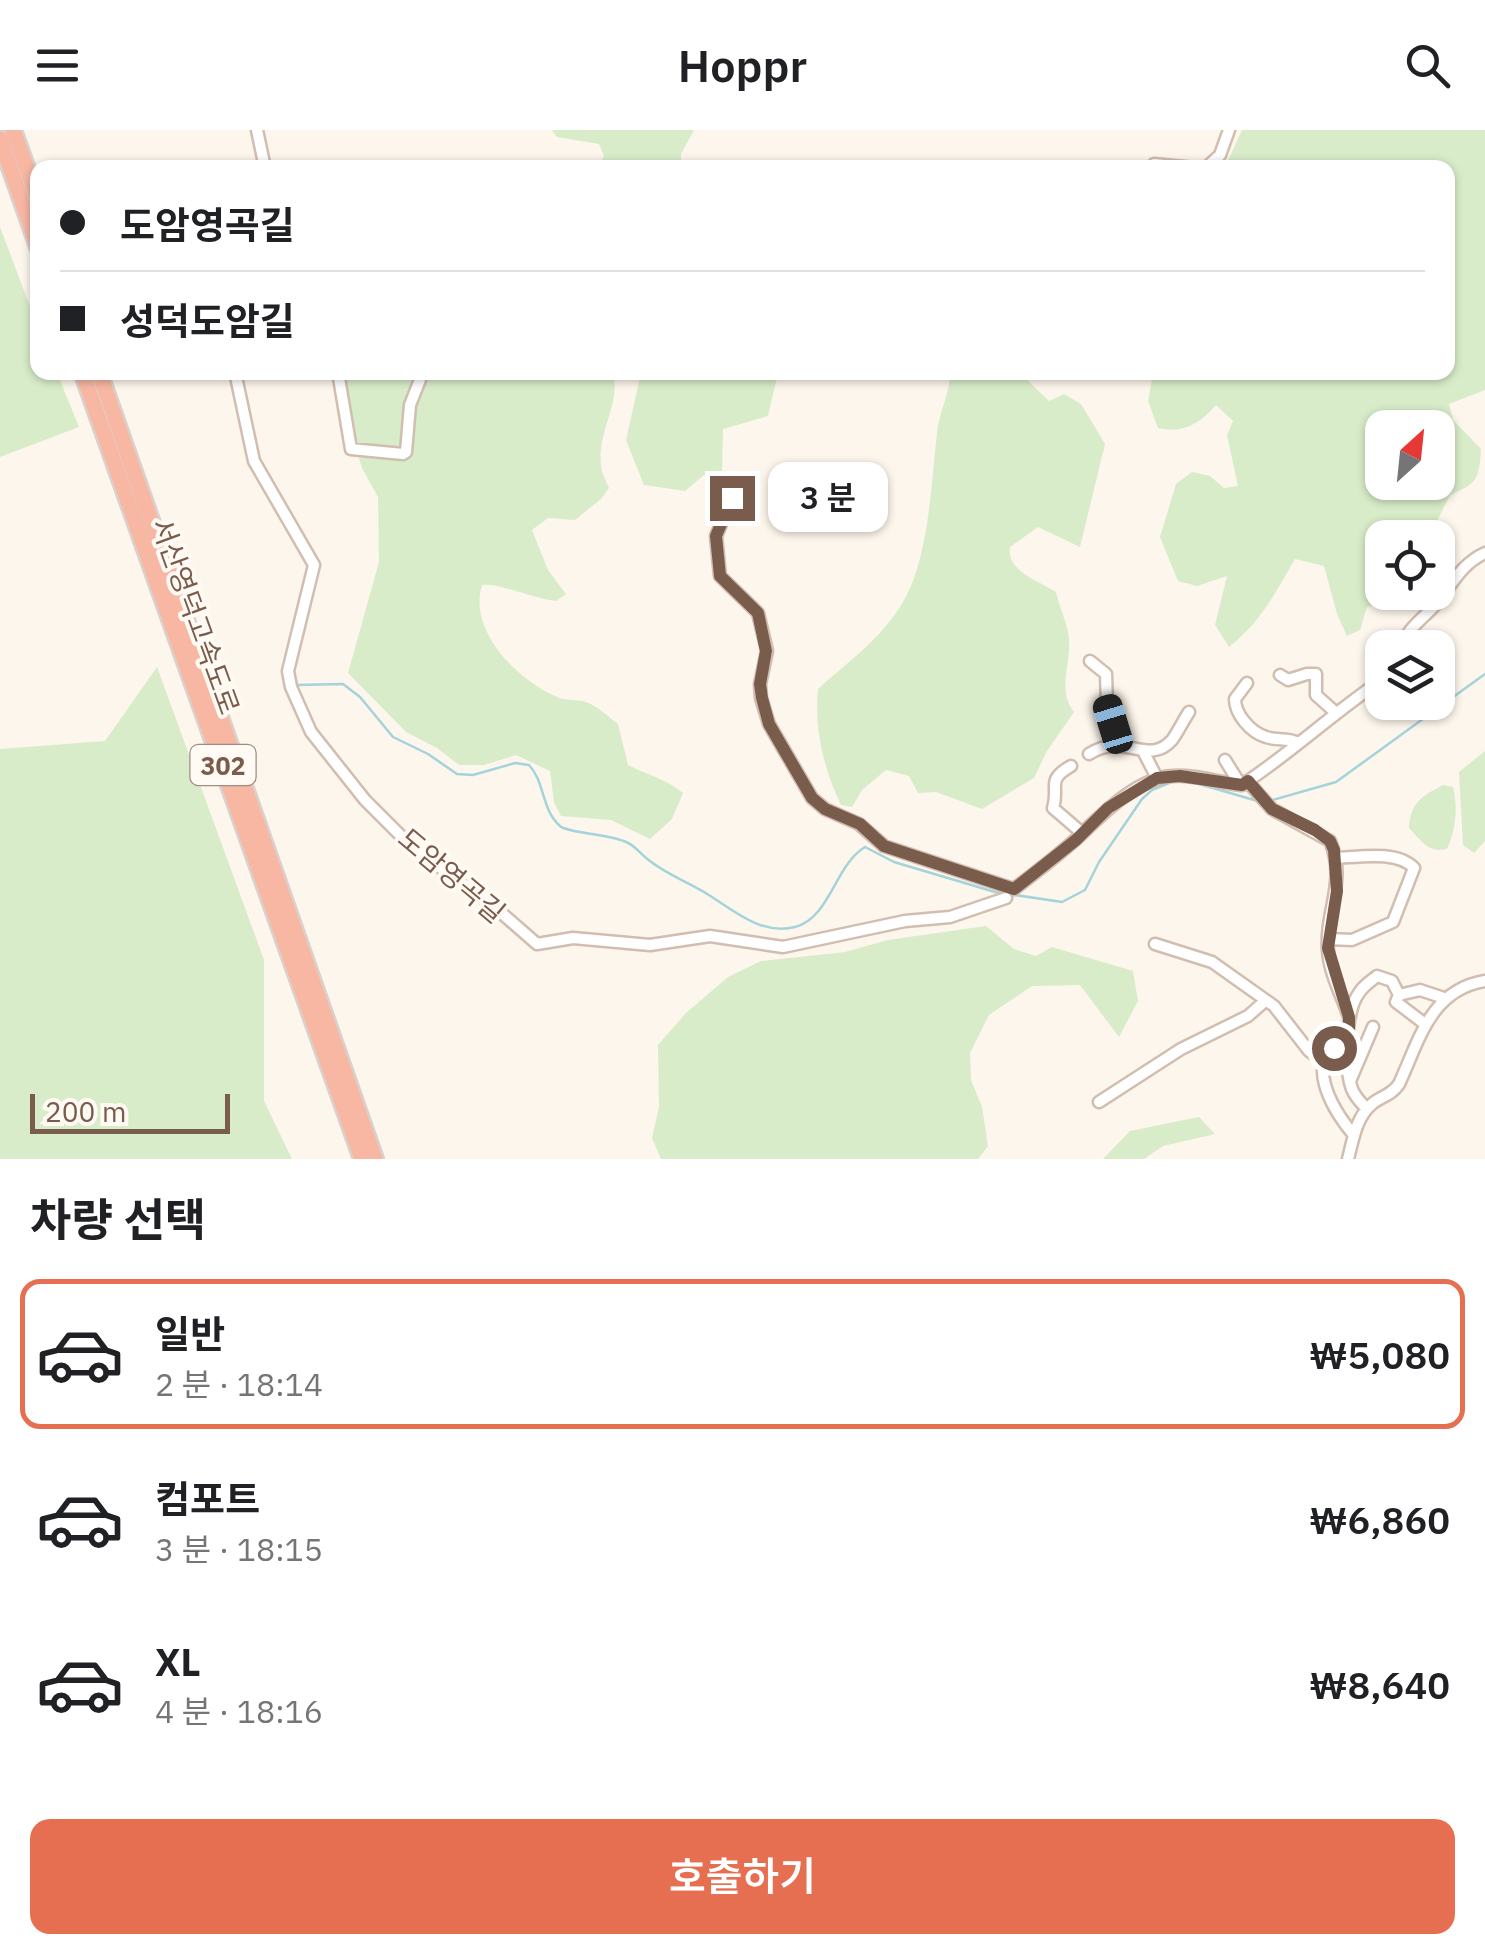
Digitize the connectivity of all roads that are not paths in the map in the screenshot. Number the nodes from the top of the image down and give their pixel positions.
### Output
1 (13, 130) edge
2 (256, 130) edge
3 (1229, 130) edge
4 (0, 139) edge
5 (263, 160) edge
6 (1215, 160) edge
7 (30, 177) edge
8 (30, 223) edge
9 (85, 380) edge
10 (101, 380) edge
11 (236, 380) edge
12 (339, 380) edge
13 (420, 380) edge
14 (732, 489) dead end
15 (1485, 553) edge
16 (1410, 630) edge
17 (1090, 661) dead end
18 (1280, 674) dead end
19 (1247, 683) dead end
20 (1365, 692) edge
21 (1189, 712) dead end
22 (1335, 712) junction
23 (1299, 743) junction
24 (1119, 744) junction
25 (1143, 752) junction
26 (1089, 754) dead end
27 (1225, 760) dead end
28 (1070, 766) dead end
29 (1157, 778) junction
30 (1244, 782) junction
31 (1082, 833) junction
32 (1336, 858) junction
33 (1010, 893) junction
34 (1329, 939) junction
35 (1155, 944) dead end
36 (1485, 980) edge
37 (1399, 995) junction
38 (1444, 998) junction
39 (1265, 1001) junction
40 (1349, 1017) junction
41 (1425, 1024) junction
42 (1373, 1027) dead end
43 (1349, 1044) junction
44 (1323, 1061) junction
45 (1350, 1082) junction
46 (1099, 1102) dead end
47 (1367, 1109) junction
48 (1353, 1134) junction
49 (362, 1159) edge
50 (375, 1159) edge
51 (1348, 1159) edge

1 - 7 highway
2 - 5 street
3 - 6 street
4 - 8 highway
9 - 49 highway, 서산영덕고속도로 / 302
10 - 50 highway, 서산영덕고속도로 / 302
11 - 33 street, 도암영곡길
12 - 13 street
14 - 33 street
15 - 16 street
17 - 24 street
18 - 22 street
19 - 23 street
20 - 22 street
21 - 25 street
22 - 23 street
23 - 30 street
24 - 25 street
24 - 26 street
25 - 29 street
27 - 30 street
28 - 31 street
29 - 30 street
29 - 31 street, 도암영곡길
30 - 32 street
31 - 33 street, 도암영곡길
32 - 34 street
32 - 34 street
34 - 40 street
35 - 39 street
36 - 38 street
37 - 38 street
37 - 40 street
37 - 41 street
38 - 41 street
39 - 44 street
39 - 46 street
40 - 43 street
41 - 47 street
42 - 45 street
43 - 44 street
43 - 45 street
44 - 48 street
45 - 47 street
47 - 48 street
48 - 51 street

